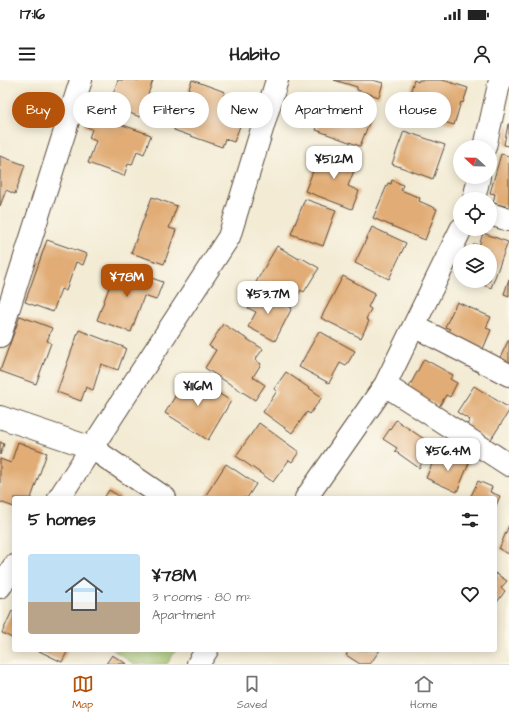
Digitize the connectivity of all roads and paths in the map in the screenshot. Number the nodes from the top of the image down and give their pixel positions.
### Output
1 (81, 80) edge
2 (277, 80) edge
3 (500, 80) edge
4 (487, 140) edge
5 (497, 216) edge
6 (509, 220) edge
7 (458, 236) edge
8 (414, 326) junction
9 (0, 336) edge
10 (509, 375) edge
11 (385, 385) junction
12 (0, 417) edge
13 (92, 448) junction
14 (509, 465) edge
15 (60, 496) edge
16 (162, 496) edge
17 (307, 496) edge
18 (12, 569) edge
19 (0, 587) edge
20 (206, 652) edge
21 (198, 664) edge

1 - 9 street
2 - 13 street
3 - 4 street
5 - 6 street
7 - 8 street
8 - 10 street
8 - 11 street
11 - 14 street
11 - 17 street
12 - 13 street
13 - 15 street
13 - 16 street
18 - 19 street
20 - 21 street

